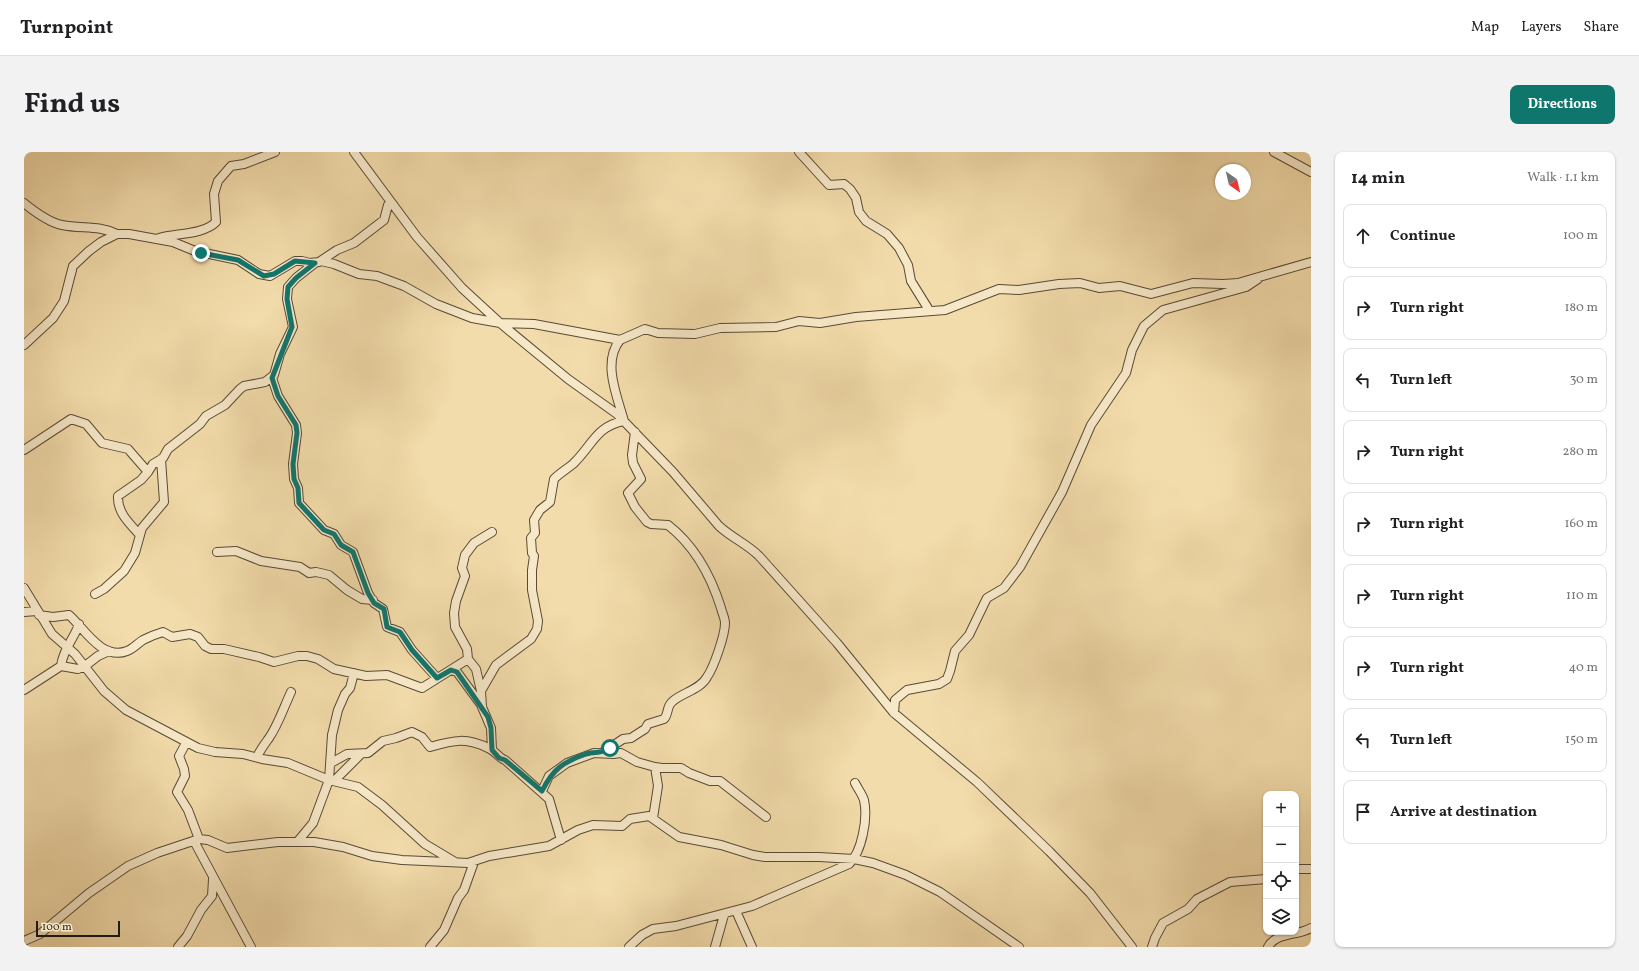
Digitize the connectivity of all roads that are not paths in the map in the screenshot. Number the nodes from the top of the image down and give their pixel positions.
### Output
1 (275, 152) edge
2 (354, 152) edge
3 (799, 152) edge
4 (1274, 152) edge
5 (1311, 172) edge
6 (391, 202) junction
7 (24, 203) edge
8 (118, 234) junction
9 (154, 239) junction
10 (318, 262) junction
11 (1311, 262) edge
12 (1262, 276) junction
13 (929, 310) junction
14 (500, 323) junction
15 (620, 340) junction
16 (24, 345) edge
17 (272, 378) junction
18 (624, 421) junction
19 (635, 432) junction
20 (24, 450) edge
21 (161, 459) junction
22 (148, 472) junction
23 (492, 532) dead end
24 (139, 534) junction
25 (217, 552) dead end
26 (24, 588) edge
27 (95, 594) dead end
28 (373, 600) junction
29 (24, 612) edge
30 (38, 613) junction
31 (79, 624) junction
32 (66, 647) junction
33 (110, 651) junction
34 (468, 659) junction
35 (61, 666) junction
36 (85, 666) junction
37 (451, 670) junction
38 (354, 673) junction
39 (437, 678) junction
40 (24, 690) edge
41 (481, 691) junction
42 (291, 692) dead end
43 (482, 707) junction
44 (894, 713) junction
45 (186, 744) junction
46 (492, 750) junction
47 (602, 753) junction
48 (361, 754) junction
49 (257, 758) junction
50 (331, 763) junction
51 (655, 767) junction
52 (331, 780) junction
53 (855, 783) dead end
54 (542, 791) junction
55 (766, 817) dead end
56 (654, 818) junction
57 (197, 840) junction
58 (561, 840) junction
59 (298, 841) junction
60 (854, 859) junction
61 (455, 862) junction
62 (474, 862) junction
63 (1299, 869) edge
64 (1311, 869) edge
65 (213, 879) junction
66 (1263, 879) edge
67 (736, 911) junction
68 (724, 915) junction
69 (1311, 928) edge
70 (24, 941) edge
71 (178, 947) edge
72 (251, 947) edge
73 (430, 947) edge
74 (630, 947) edge
75 (715, 947) edge
76 (752, 947) edge
77 (1018, 947) edge
78 (1132, 947) edge
79 (1152, 947) edge
80 (1268, 947) edge

1 - 9 street
2 - 6 street
3 - 13 street
4 - 5 street
6 - 10 street
6 - 14 street
7 - 8 street
8 - 9 street
8 - 16 street
9 - 10 street
10 - 14 street
10 - 17 street
11 - 12 street
12 - 13 street
12 - 44 street
13 - 15 street
14 - 15 street
14 - 18 street
15 - 18 street
17 - 21 street
17 - 28 street
18 - 19 street
18 - 41 street
19 - 44 street
19 - 47 street
20 - 22 street
21 - 22 street
21 - 24 street
22 - 24 street
23 - 34 street
24 - 27 street
25 - 28 street
26 - 30 street
28 - 39 street
29 - 30 street
30 - 31 street
30 - 32 street
31 - 32 street
31 - 33 street
32 - 35 street
32 - 36 street
33 - 36 street
33 - 38 street
34 - 37 street
34 - 41 street
35 - 36 street
35 - 40 street
36 - 45 street
37 - 39 street
37 - 43 street
38 - 39 street
38 - 50 street
41 - 43 street
42 - 49 street
43 - 46 street
44 - 78 street
45 - 49 street
45 - 57 street
46 - 48 street
46 - 54 street
47 - 51 street
47 - 54 street
48 - 50 street
48 - 52 street
49 - 52 street
50 - 52 street
51 - 55 street
51 - 56 street
52 - 59 street
52 - 61 street
53 - 60 street
54 - 58 street
56 - 58 street
56 - 60 street
57 - 59 street
57 - 65 street
57 - 70 street
58 - 62 street
59 - 61 street
60 - 67 street
60 - 77 street
61 - 62 street
62 - 73 street
63 - 64 street
65 - 71 street
65 - 72 street
66 - 79 street
67 - 68 street
67 - 76 street
68 - 74 street
68 - 75 street
69 - 80 street

